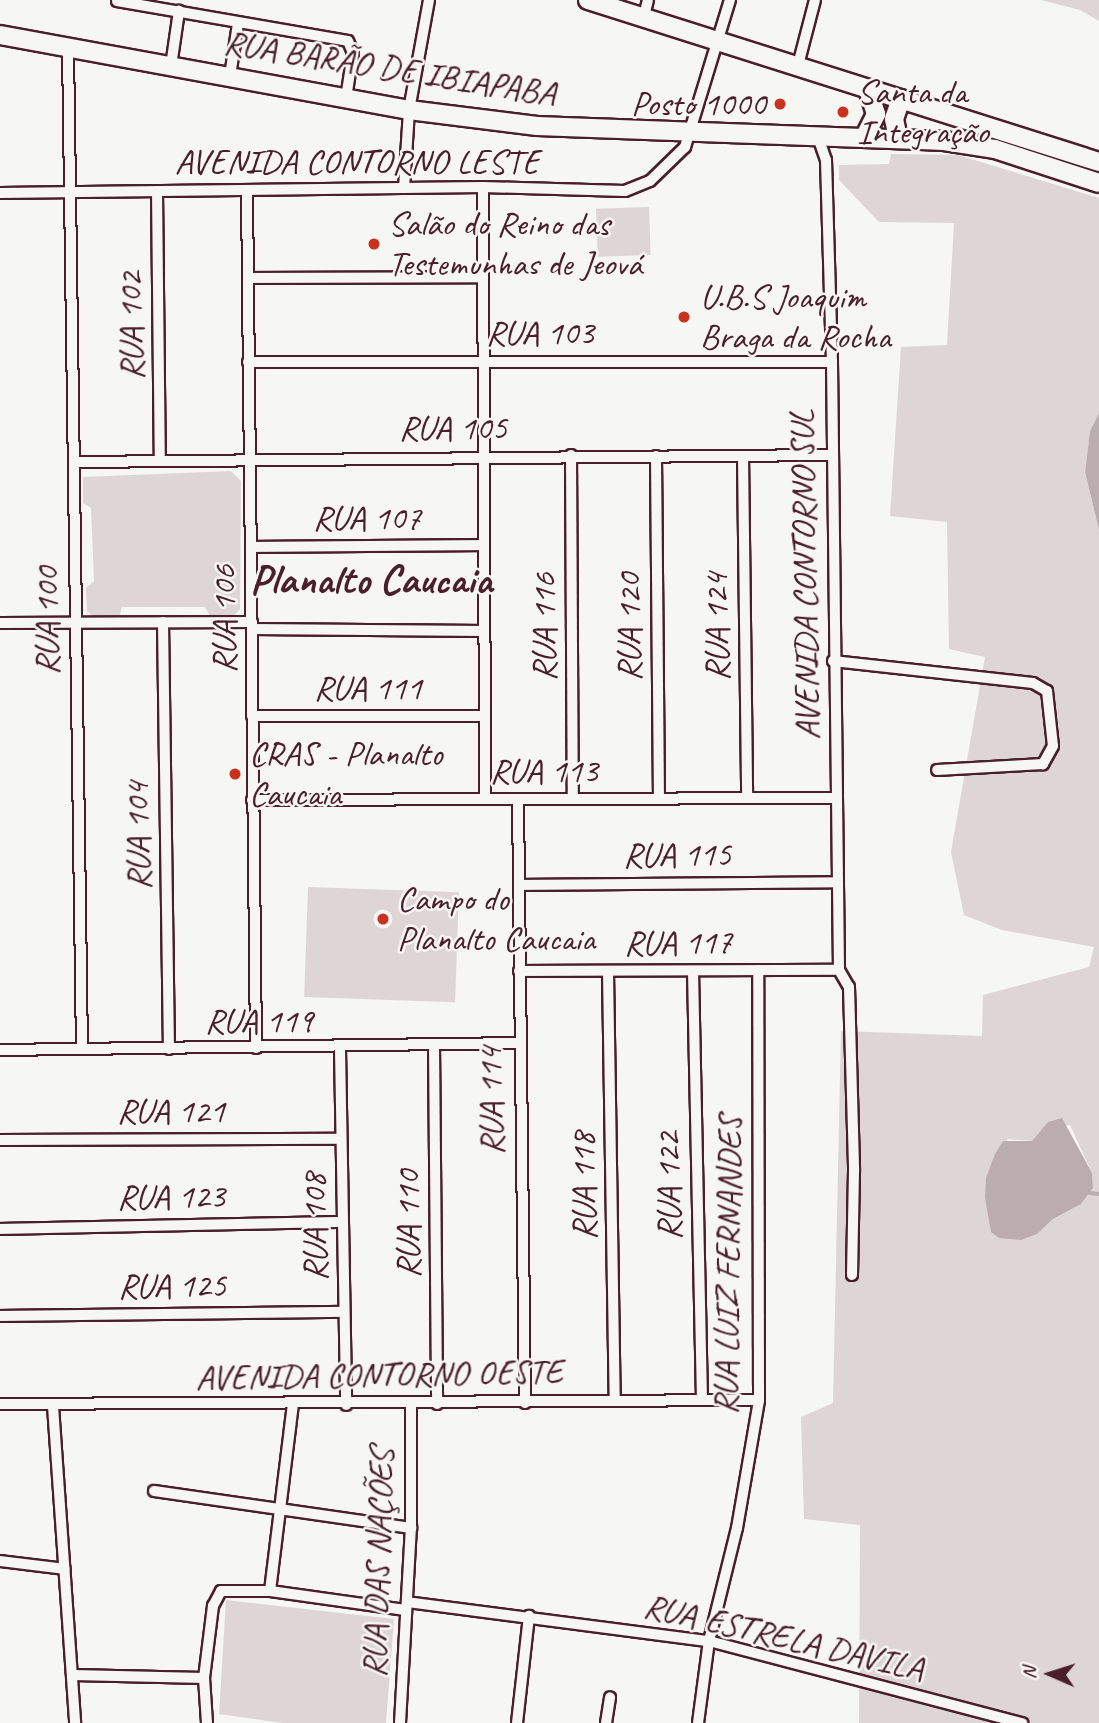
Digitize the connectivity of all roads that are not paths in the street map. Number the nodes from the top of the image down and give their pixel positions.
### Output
1 (429, 0) edge
2 (588, 0) edge
3 (730, 0) edge
4 (815, 0) edge
5 (117, 1) edge
6 (646, 8) edge
7 (179, 11) junction
8 (238, 24) junction
9 (0, 35) edge
10 (718, 42) junction
11 (68, 47) junction
12 (171, 66) junction
13 (797, 69) junction
14 (230, 76) junction
15 (868, 90) junction
16 (346, 98) junction
17 (901, 99) junction
18 (409, 110) junction
19 (691, 134) junction
20 (818, 137) junction
21 (864, 138) junction
22 (898, 138) junction
23 (1099, 162) edge
24 (1099, 183) edge
25 (482, 187) junction
26 (404, 188) junction
27 (247, 190) junction
28 (157, 191) junction
29 (69, 192) junction
30 (0, 193) edge
31 (481, 277) junction
32 (248, 278) junction
33 (482, 361) junction
34 (248, 362) junction
35 (832, 362) junction
36 (571, 455) junction
37 (830, 455) junction
38 (484, 456) junction
39 (656, 456) junction
40 (743, 456) junction
41 (248, 457) junction
42 (160, 460) junction
43 (75, 462) junction
44 (484, 545) junction
45 (251, 547) junction
46 (163, 622) junction
47 (0, 623) edge
48 (75, 624) junction
49 (252, 625) junction
50 (484, 631) junction
51 (833, 661) junction
52 (252, 716) junction
53 (484, 716) junction
54 (937, 771) dead end
55 (747, 797) junction
56 (659, 798) junction
57 (835, 798) junction
58 (485, 799) junction
59 (519, 799) junction
60 (573, 799) junction
61 (253, 800) junction
62 (836, 882) junction
63 (519, 885) junction
64 (758, 970) junction
65 (839, 970) junction
66 (519, 971) junction
67 (693, 971) junction
68 (608, 972) junction
69 (518, 1043) junction
70 (434, 1045) junction
71 (256, 1048) junction
72 (82, 1049) junction
73 (169, 1049) junction
74 (340, 1049) junction
75 (0, 1050) edge
76 (341, 1139) junction
77 (0, 1140) edge
78 (343, 1222) junction
79 (0, 1229) edge
80 (852, 1275) dead end
81 (344, 1312) junction
82 (0, 1316) edge
83 (702, 1399) junction
84 (615, 1400) junction
85 (759, 1400) junction
86 (525, 1403) junction
87 (0, 1404) edge
88 (293, 1404) junction
89 (411, 1404) junction
90 (437, 1404) junction
91 (346, 1405) junction
92 (53, 1406) junction
93 (154, 1491) dead end
94 (281, 1512) junction
95 (411, 1528) junction
96 (0, 1562) edge
97 (65, 1569) junction
98 (270, 1591) junction
99 (406, 1606) junction
100 (529, 1616) junction
101 (709, 1641) junction
102 (74, 1675) junction
103 (204, 1678) junction
104 (610, 1697) dead end
105 (206, 1719) edge
106 (75, 1723) edge
107 (400, 1723) edge
108 (517, 1723) edge
109 (606, 1723) edge
110 (698, 1723) edge
111 (1022, 1723) edge

1 - 18 street
2 - 6 main road
3 - 10 street
4 - 13 street
5 - 7 street
6 - 10 main road
7 - 8 street
7 - 12 street
8 - 14 street
8 - 16 street
9 - 11 main road, RUA BARÃO DE IBIAPABA
10 - 13 main road
10 - 19 street
11 - 12 main road, RUA BARÃO DE IBIAPABA
11 - 29 street, RUA 100
12 - 14 main road, RUA BARÃO DE IBIAPABA
13 - 15 main road
14 - 16 main road, RUA BARÃO DE IBIAPABA
15 - 17 main road
15 - 21 main road
16 - 18 main road, RUA BARÃO DE IBIAPABA
17 - 22 main road
17 - 23 main road
18 - 19 main road, RUA BARÃO DE IBIAPABA
18 - 26 street
19 - 20 main road, RUA BARÃO DE IBIAPABA
19 - 25 street, AVENIDA CONTORNO LESTE
20 - 21 main road, RUA BARÃO DE IBIAPABA
20 - 35 street, AVENIDA CONTORNO SUL
21 - 22 main road, RUA BARÃO DE IBIAPABA
22 - 24 main road, RUA BARÃO DE IBIAPABA
25 - 26 street, AVENIDA CONTORNO LESTE
25 - 31 street
26 - 27 street, AVENIDA CONTORNO LESTE
27 - 28 street, AVENIDA CONTORNO LESTE
27 - 32 street, RUA 106
28 - 29 street, AVENIDA CONTORNO LESTE
28 - 42 street, RUA 102
29 - 30 street, AVENIDA CONTORNO LESTE
29 - 43 street, RUA 100
31 - 32 street
31 - 33 street
32 - 34 street, RUA 106
33 - 34 street, RUA 103
33 - 35 street, RUA 103
33 - 38 street
34 - 41 street, RUA 106
35 - 37 street, AVENIDA CONTORNO SUL
36 - 38 street, RUA 105
36 - 39 street, RUA 105
36 - 60 street, RUA 116
37 - 40 street, RUA 105
37 - 51 street, AVENIDA CONTORNO SUL
38 - 41 street, RUA 105
38 - 44 street
39 - 40 street, RUA 105
39 - 56 street, RUA 120
40 - 55 street, RUA 124
41 - 42 street, RUA 105
41 - 45 street, RUA 106
42 - 43 street, RUA 105
43 - 48 street, RUA 100
44 - 45 street, RUA 107
44 - 50 street
45 - 49 street, RUA 106
46 - 48 street
46 - 49 street
46 - 73 street, RUA 104
47 - 48 street
48 - 72 street, RUA 100
49 - 50 street
49 - 52 street, RUA 106
50 - 53 street
51 - 54 street
51 - 57 street, AVENIDA CONTORNO SUL
52 - 53 street, RUA 111
52 - 61 street, RUA 106
53 - 58 street
55 - 56 street, RUA 113
55 - 57 street, RUA 113
56 - 60 street, RUA 113
57 - 62 street, AVENIDA CONTORNO SUL
58 - 59 street, RUA 113
58 - 61 street, RUA 113
59 - 60 street, RUA 113
59 - 63 street, RUA 114
61 - 71 street, RUA 106
62 - 63 street, RUA 115
62 - 65 street, AVENIDA CONTORNO SUL
63 - 66 street, RUA 114
64 - 65 street, RUA 117
64 - 67 street, RUA 117
64 - 85 street, RUA LUIZ FERNANDES
65 - 80 street, AVENIDA CONTORNO SUL
66 - 68 street, RUA 117
66 - 69 street, RUA 114
67 - 68 street, RUA 117
67 - 83 street, RUA 122
68 - 84 street, RUA 118
69 - 70 street, RUA 119
69 - 86 street, RUA 114
70 - 74 street, RUA 119
70 - 90 street, RUA 110
71 - 73 street, RUA 119
71 - 74 street, RUA 119
72 - 73 street, RUA 119
72 - 75 street, RUA 119
74 - 76 street, RUA 108
76 - 77 street, RUA 121
76 - 78 street, RUA 108
78 - 79 street, RUA 123
78 - 81 street, RUA 108
81 - 82 street, RUA 125
81 - 91 street, RUA 108
83 - 84 street, AVENIDA CONTORNO OESTE
83 - 85 street, AVENIDA CONTORNO OESTE
84 - 86 street, AVENIDA CONTORNO OESTE
85 - 101 street, RUA LUIZ FERNANDES
86 - 90 street, AVENIDA CONTORNO OESTE
87 - 92 street, AVENIDA CONTORNO OESTE
88 - 91 street, AVENIDA CONTORNO OESTE
88 - 92 street, AVENIDA CONTORNO OESTE
88 - 94 street
89 - 90 street, AVENIDA CONTORNO OESTE
89 - 91 street, AVENIDA CONTORNO OESTE
89 - 95 street, RUA DAS NAÇÕES
92 - 97 street
93 - 94 street
94 - 95 street
94 - 98 street
95 - 99 street, RUA DAS NAÇÕES
96 - 97 street
97 - 102 street
98 - 99 street, RUA ESTRELA DAVILA
98 - 103 street, RUA ESTRELA DAVILA
99 - 100 street, RUA ESTRELA DAVILA
99 - 107 street, RUA DAS NAÇÕES
100 - 101 street, RUA ESTRELA DAVILA
100 - 108 street
101 - 110 street, RUA LUIZ FERNANDES
101 - 111 street, RUA ESTRELA DAVILA
102 - 103 street
102 - 106 street
103 - 105 street
104 - 109 street

